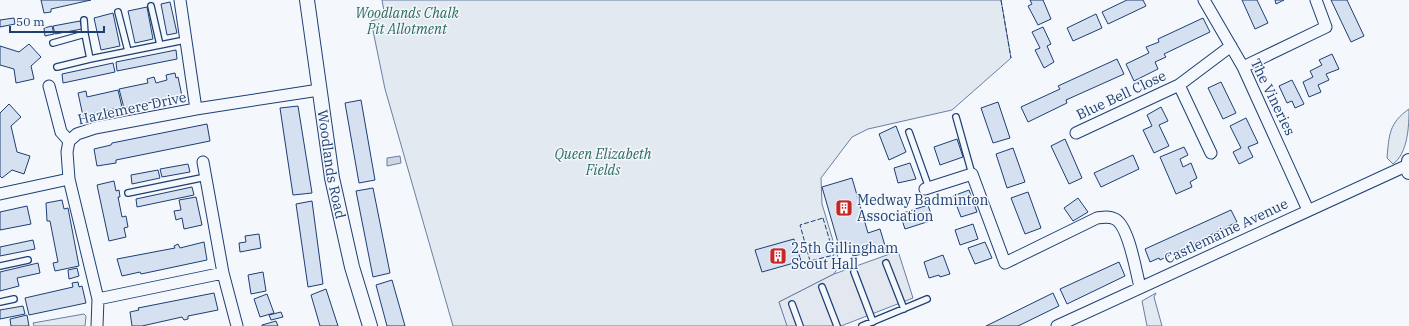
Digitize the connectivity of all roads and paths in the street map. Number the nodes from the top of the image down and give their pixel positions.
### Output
1 (180, 0) edge
2 (307, 0) edge
3 (1204, 0) edge
4 (1316, 0) edge
5 (151, 6) dead end
6 (118, 12) dead end
7 (84, 20) dead end
8 (85, 34) junction
9 (185, 40) junction
10 (53, 43) dead end
11 (160, 45) junction
12 (1231, 46) junction
13 (128, 51) junction
14 (90, 59) junction
15 (57, 68) dead end
16 (1242, 68) junction
17 (1179, 85) junction
18 (49, 86) dead end
19 (319, 90) junction
20 (196, 109) junction
21 (956, 117) dead end
22 (909, 132) dead end
23 (1076, 133) dead end
24 (69, 141) junction
25 (1212, 153) dead end
26 (203, 162) dead end
27 (1409, 166) edge
28 (972, 174) junction
29 (206, 177) junction
30 (70, 179) junction
31 (927, 189) joint
32 (128, 193) dead end
33 (0, 194) edge
34 (1308, 210) junction
35 (28, 260) dead end
36 (886, 263) dead end
37 (0, 266) edge
38 (854, 272) dead end
39 (223, 273) junction
40 (822, 287) dead end
41 (1140, 288) junction
42 (14, 299) dead end
43 (98, 299) junction
44 (927, 299) dead end
45 (0, 302) edge
46 (792, 304) dead end
47 (904, 309) junction
48 (874, 322) junction
49 (97, 326) edge
50 (237, 326) edge
51 (370, 326) edge
52 (800, 326) edge
53 (837, 326) edge
54 (862, 326) edge
55 (1057, 326) edge

1 - 9 street
2 - 19 street, Woodlands Road
3 - 12 street, The Vineries
4 - 16 street
5 - 11 lane
6 - 13 lane
7 - 8 lane
8 - 10 lane
8 - 14 lane
9 - 11 lane
9 - 20 street
11 - 13 lane
12 - 16 street, The Vineries
12 - 17 street, Blue Bell Close
13 - 14 lane
14 - 15 lane
16 - 34 street, The Vineries
17 - 23 street, Blue Bell Close
17 - 25 street, Blue Bell Close
18 - 24 street
19 - 20 street, Hazlemere Drive
19 - 51 street, Woodlands Road
20 - 24 street, Hazlemere Drive
21 - 28 lane
22 - 31 lane
24 - 30 street, Hazlemere Drive
26 - 29 street
27 - 34 street, Castlemaine Avenue
28 - 31 street
28 - 41 street
29 - 32 lane
29 - 39 street
30 - 33 street
30 - 43 street, Hazlemere Drive
34 - 41 street, Castlemaine Avenue
35 - 37 lane
36 - 47 lane
38 - 48 lane
39 - 43 street
39 - 50 street
40 - 53 lane
41 - 55 street, Castlemaine Avenue
42 - 45 lane
43 - 49 street, Hazlemere Drive
44 - 47 lane
46 - 52 lane
47 - 48 lane
48 - 54 lane

